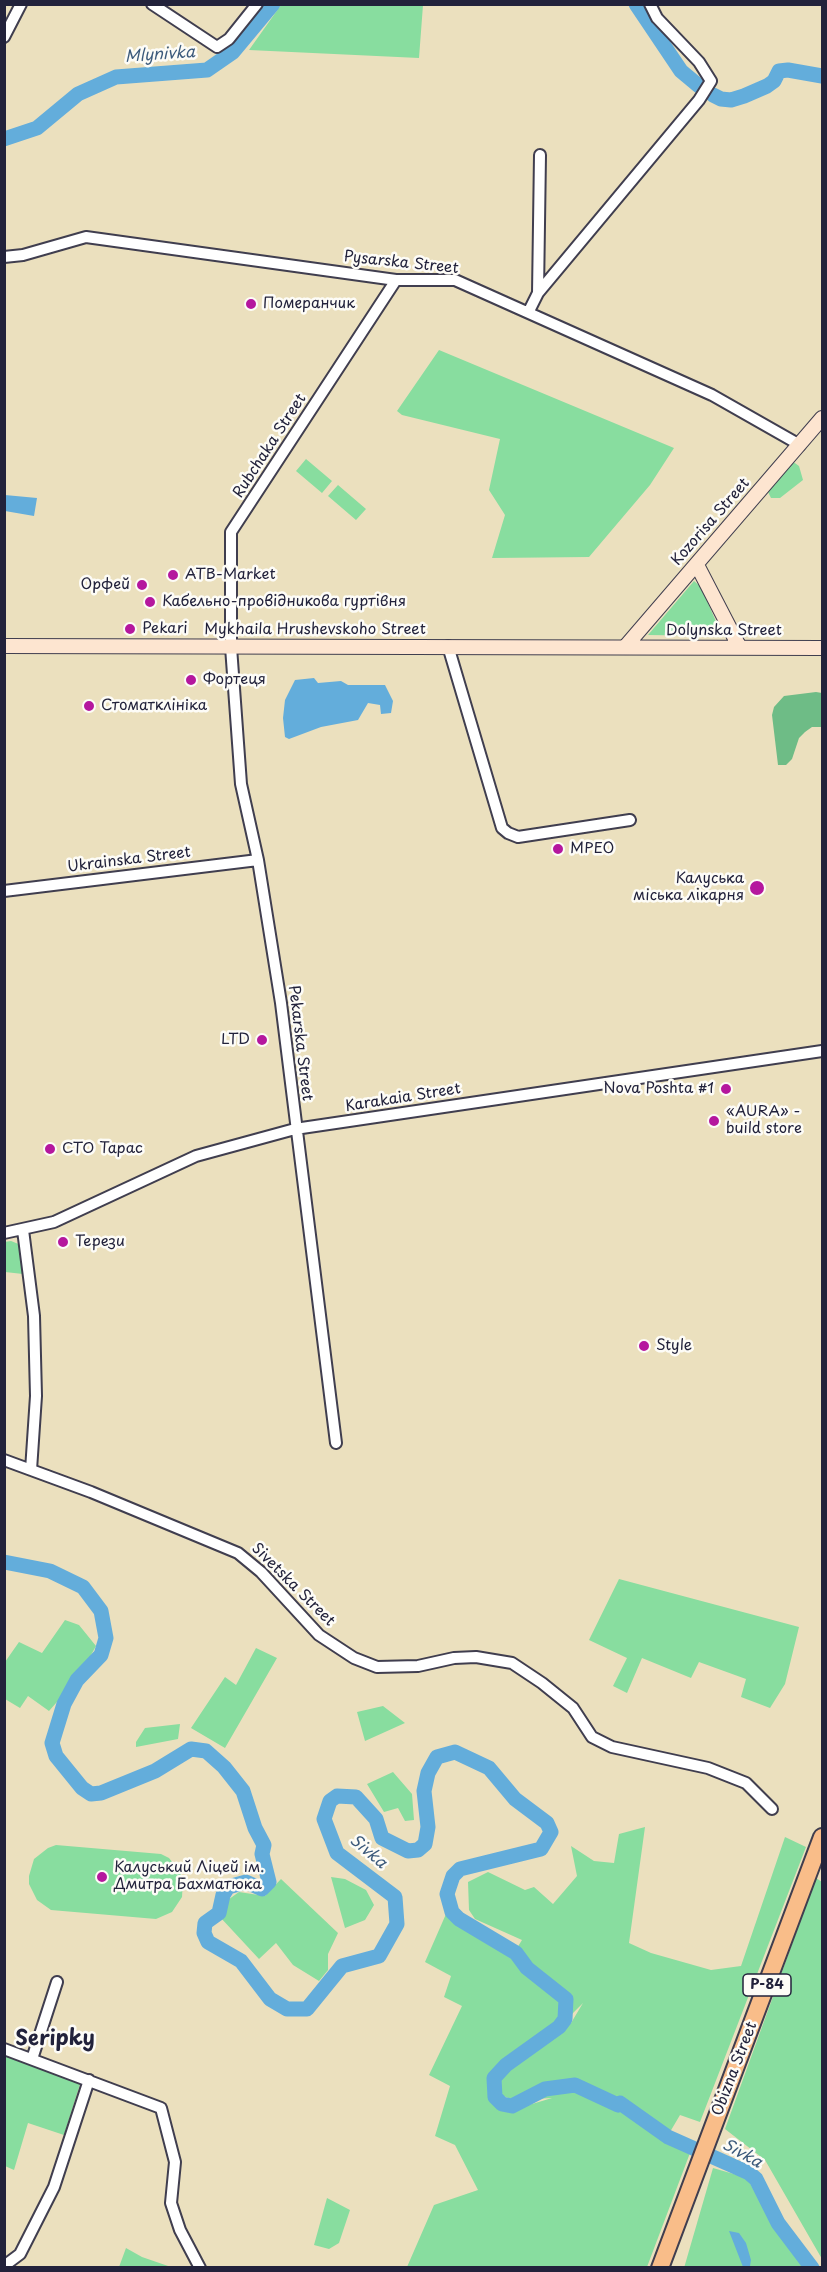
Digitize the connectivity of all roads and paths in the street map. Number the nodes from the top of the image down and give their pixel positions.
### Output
1 (21, 4) edge
2 (152, 4) edge
3 (257, 4) edge
4 (650, 4) edge
5 (4, 37) edge
6 (540, 155) dead end
7 (4, 257) edge
8 (396, 280) junction
9 (538, 293) junction
10 (529, 311) junction
11 (822, 418) edge
12 (800, 445) junction
13 (697, 565) junction
14 (4, 646) edge
15 (448, 646) junction
16 (231, 647) junction
17 (625, 647) junction
18 (740, 648) junction
19 (822, 648) edge
20 (630, 820) dead end
21 (258, 860) junction
22 (4, 891) edge
23 (822, 1051) edge
24 (295, 1129) junction
25 (23, 1230) junction
26 (4, 1233) edge
27 (336, 1443) dead end
28 (4, 1460) edge
29 (31, 1470) junction
30 (772, 1809) dead end
31 (822, 1837) edge
32 (57, 1982) dead end
33 (4, 2049) edge
34 (32, 2059) junction
35 (89, 2080) junction
36 (4, 2266) edge
37 (200, 2268) edge
38 (660, 2268) edge

1 - 5 street
2 - 3 street
4 - 9 street
6 - 9 street
7 - 8 street, Pysarska Street
8 - 10 street, Pysarska Street
8 - 16 street, Rubchaka Street
9 - 10 street
10 - 12 street, Pysarska Street
11 - 12 main road, Kozorisa Street
12 - 13 main road, Kozorisa Street
13 - 17 main road, Kozorisa Street
13 - 18 main road
14 - 16 main road, Mykhaila Hrushevskoho Street
15 - 16 main road, Mykhaila Hrushevskoho Street
15 - 17 main road, Mykhaila Hrushevskoho Street
15 - 20 street
16 - 21 street, Pekarska Street
17 - 18 main road, Dolynska Street
18 - 19 main road, Dolynska Street
21 - 22 street, Ukrainska Street
21 - 24 street, Pekarska Street
23 - 24 street, Karakaia Street
24 - 25 street, Karakaia Street
24 - 27 street, Pekarska Street
25 - 26 street, Karakaia Street
25 - 29 street
28 - 29 street, Sivetska Street
29 - 30 street, Sivetska Street
31 - 38 main road, Obizna Street / Р-84
32 - 34 street
33 - 34 street
34 - 35 street
35 - 36 street
35 - 37 street

